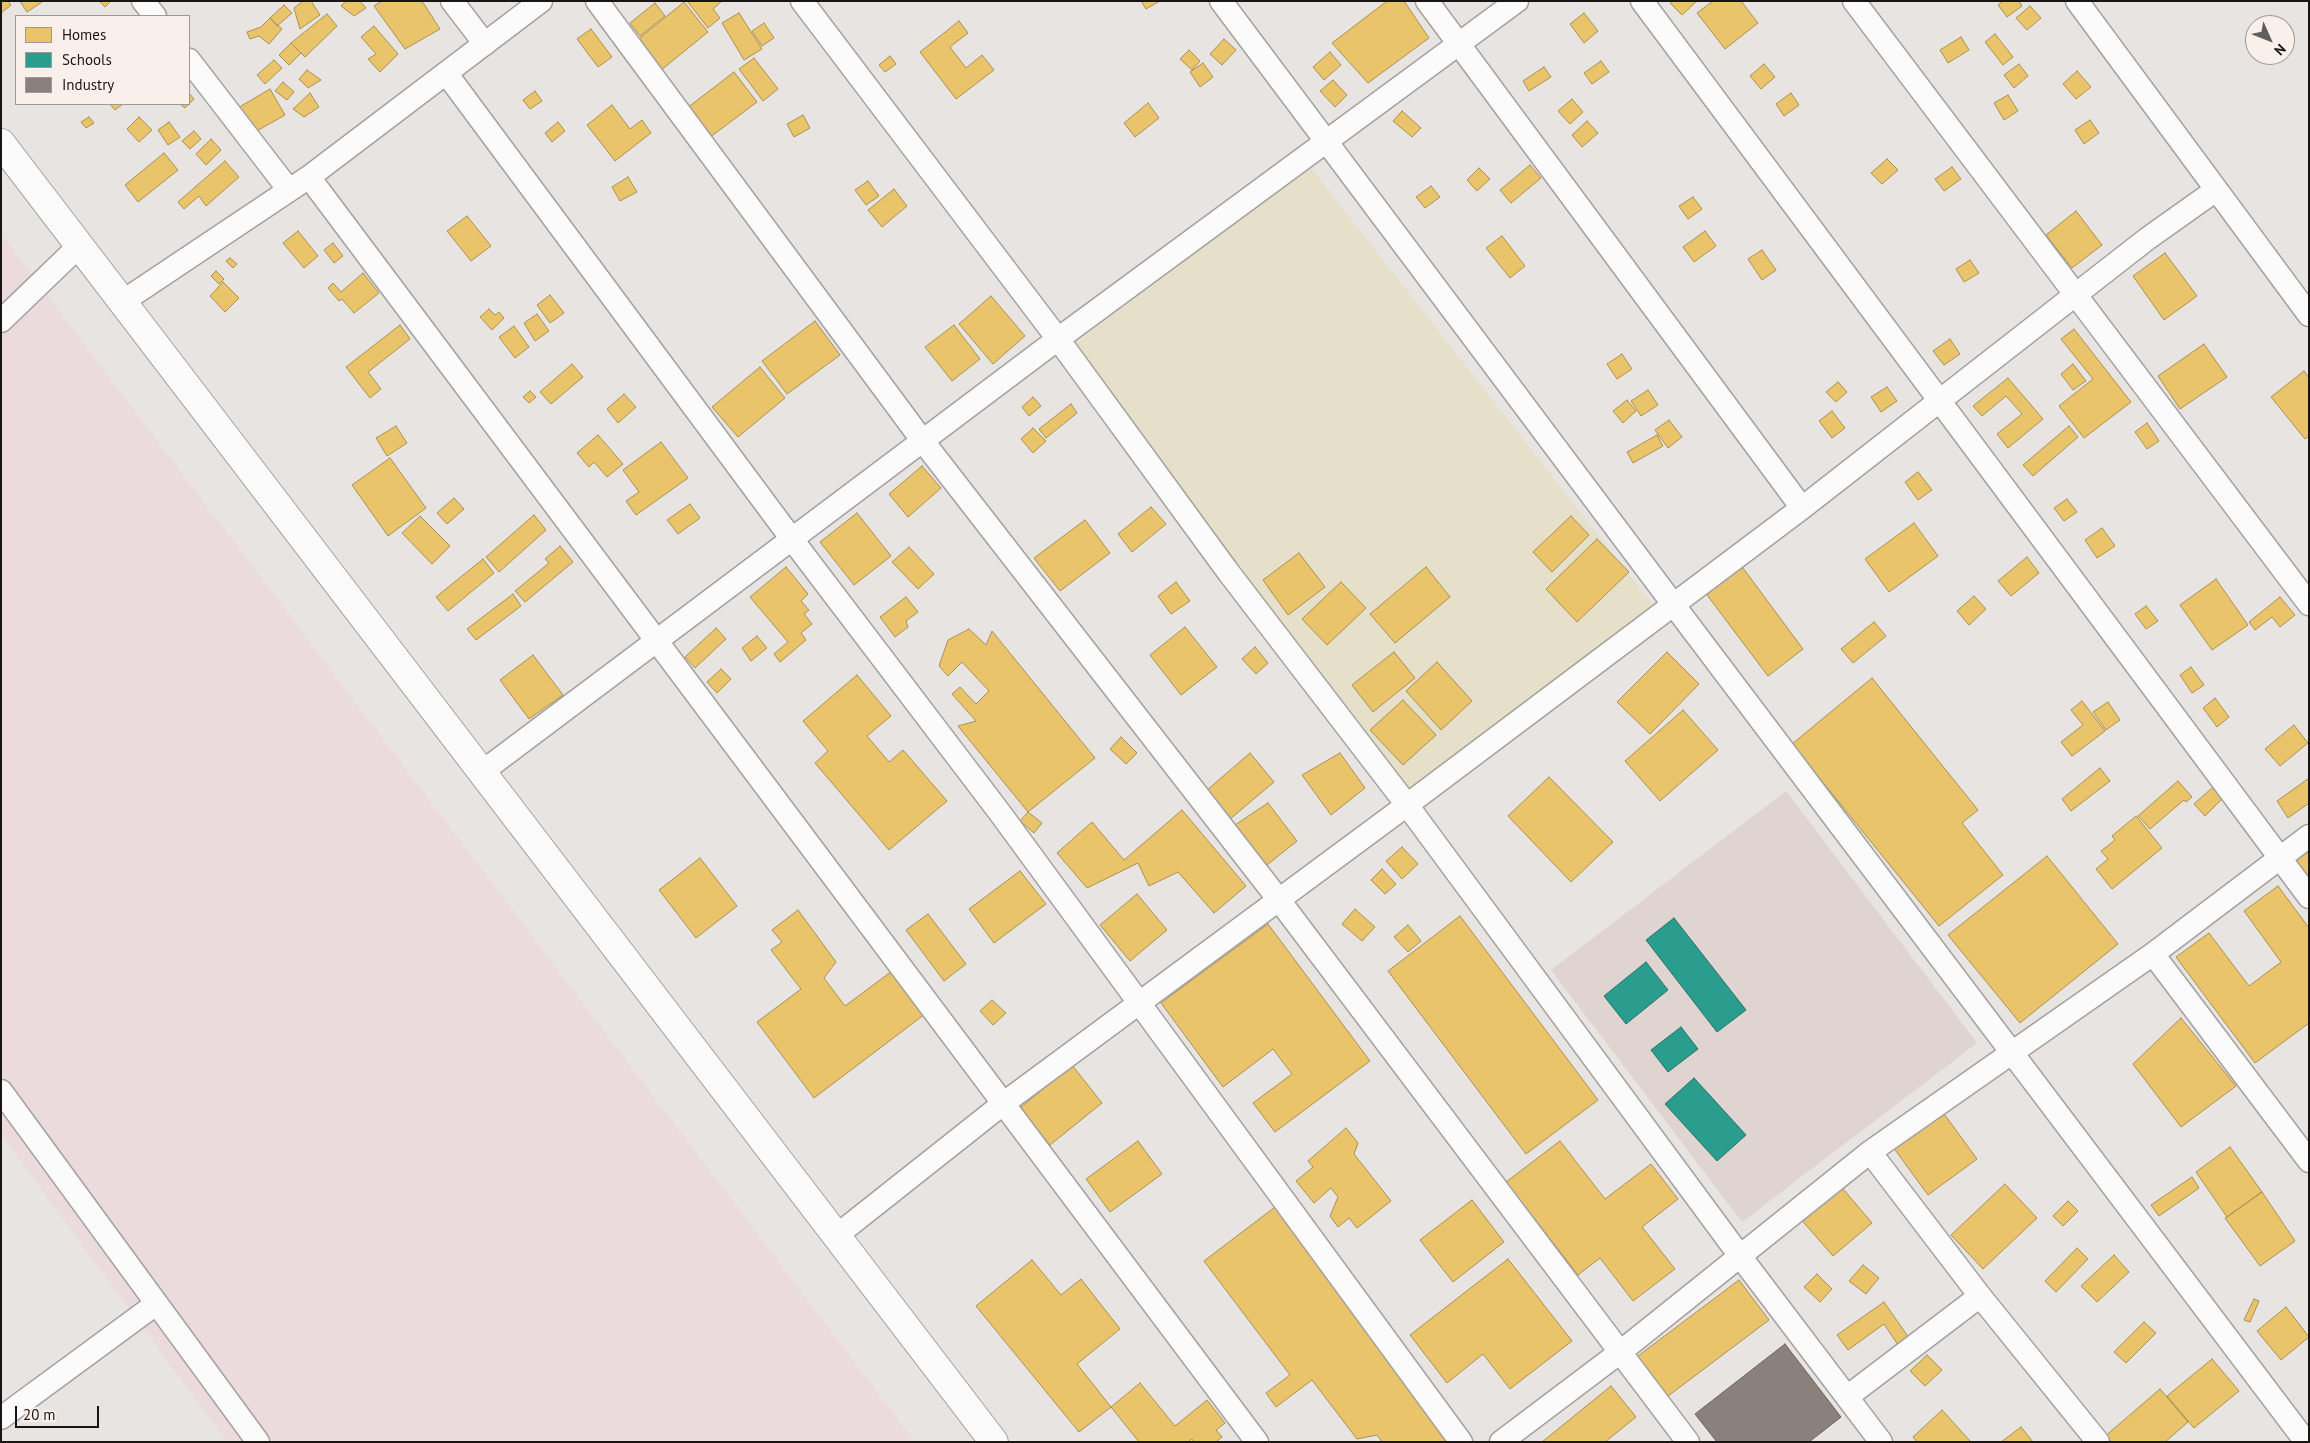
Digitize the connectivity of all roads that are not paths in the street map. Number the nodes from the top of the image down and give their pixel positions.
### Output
1 (144, 1) edge
2 (452, 1) edge
3 (541, 1) edge
4 (597, 1) edge
5 (802, 1) edge
6 (1221, 1) edge
7 (1427, 1) edge
8 (1517, 1) edge
9 (1642, 1) edge
10 (1854, 1) edge
11 (2077, 1) edge
12 (154, 15) edge
13 (485, 44) junction
14 (1459, 44) junction
15 (190, 61) edge
16 (446, 73) junction
17 (1326, 142) junction
18 (1, 143) edge
19 (309, 177) junction
20 (289, 190) junction
21 (2216, 190) junction
22 (79, 246) junction
23 (2077, 294) junction
24 (122, 302) junction
25 (2309, 315) edge
26 (1, 321) edge
27 (1058, 338) junction
28 (1939, 401) junction
29 (922, 440) junction
30 (1802, 508) junction
31 (791, 538) junction
32 (1673, 604) junction
33 (2309, 604) edge
34 (655, 640) junction
35 (482, 772) junction
36 (1407, 805) junction
37 (2309, 836) edge
38 (2280, 859) junction
39 (2309, 897) edge
40 (1279, 900) junction
41 (2152, 954) junction
42 (1139, 1002) junction
43 (2011, 1052) junction
44 (1, 1091) edge
45 (1004, 1103) junction
46 (1870, 1152) junction
47 (2309, 1161) edge
48 (836, 1236) junction
49 (1740, 1256) junction
50 (1980, 1296) junction
51 (156, 1304) junction
52 (1620, 1353) junction
53 (1847, 1397) junction
54 (1, 1418) edge
55 (258, 1442) edge
56 (994, 1442) edge
57 (1256, 1442) edge
58 (1462, 1442) edge
59 (1501, 1442) edge
60 (1688, 1442) edge
61 (1881, 1442) edge
62 (2098, 1442) edge
63 (2306, 1442) edge

1 - 12 street
2 - 13 street
3 - 13 street
4 - 29 street
5 - 27 street
6 - 17 street
7 - 14 street
8 - 14 street
9 - 28 street
10 - 23 street
11 - 21 street
13 - 16 street
14 - 17 street
14 - 30 street
15 - 20 street
16 - 19 street
16 - 31 street
17 - 27 street
17 - 32 street
18 - 22 street
19 - 20 street
19 - 34 street
20 - 24 street
21 - 23 street
21 - 25 street
22 - 24 street
22 - 26 street
23 - 28 street
23 - 33 street
24 - 35 street
27 - 29 street
27 - 36 street
28 - 30 street
28 - 38 street
29 - 31 street
29 - 40 street
30 - 32 street
31 - 34 street
31 - 42 street
32 - 36 street
32 - 43 street
34 - 35 street
34 - 45 street
35 - 48 street
36 - 40 street
36 - 49 street
37 - 38 street
38 - 39 street
38 - 41 street
40 - 42 street
40 - 52 street
41 - 43 street
41 - 47 street
42 - 45 street
42 - 58 street
43 - 46 street
43 - 63 street
44 - 51 street
45 - 48 street
45 - 57 street
46 - 49 street
46 - 50 street
48 - 56 street
49 - 52 street
49 - 53 street
50 - 53 street
50 - 62 street
51 - 54 street
51 - 55 street
52 - 59 street
52 - 60 street
53 - 61 street

